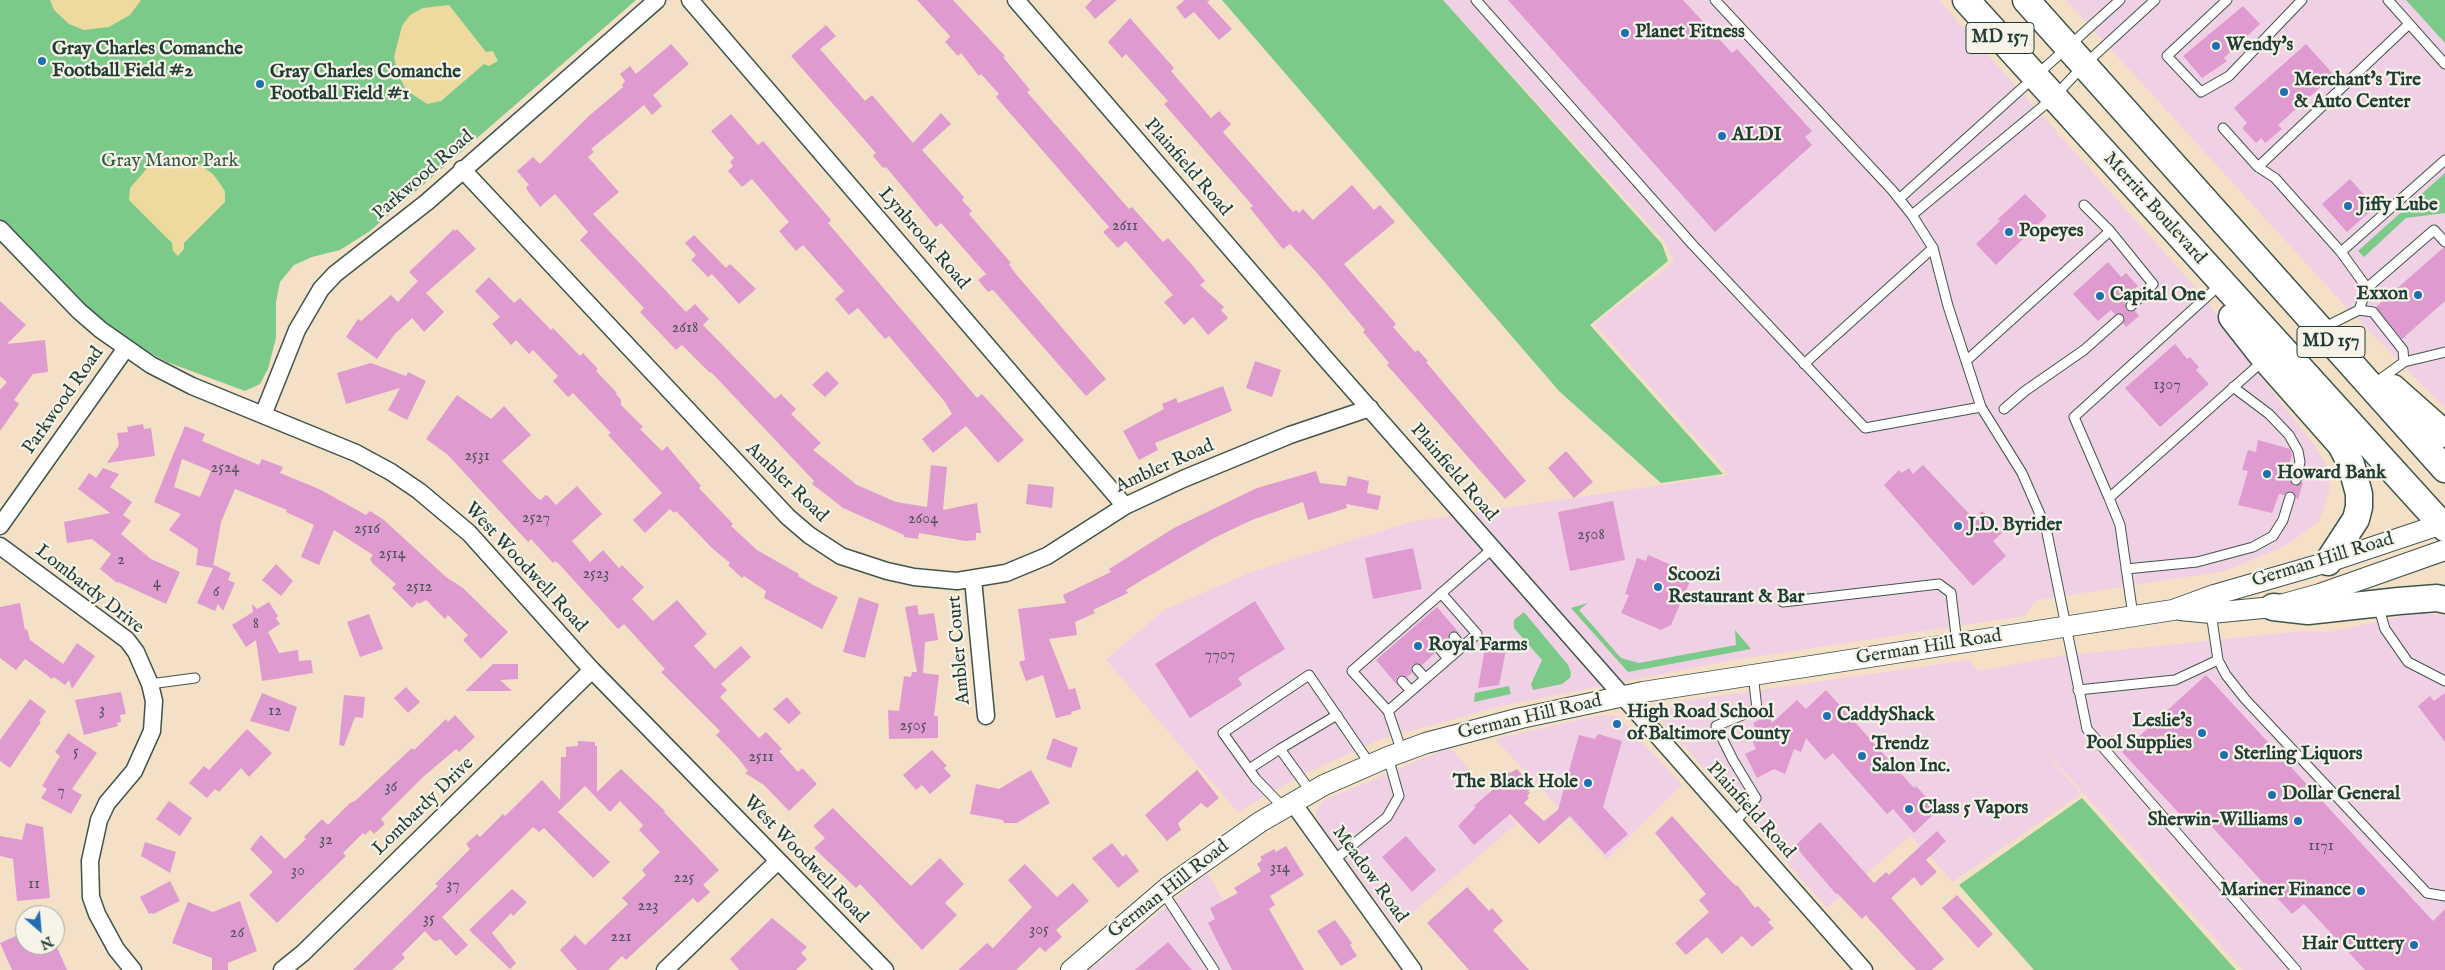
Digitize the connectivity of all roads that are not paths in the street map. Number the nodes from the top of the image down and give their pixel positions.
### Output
1 (657, 0) edge
2 (690, 0) edge
3 (1016, 0) edge
4 (1476, 0) edge
5 (1714, 0) edge
6 (1966, 0) edge
7 (2026, 0) edge
8 (2120, 0) edge
9 (2155, 0) edge
10 (2227, 0) edge
11 (2302, 0) edge
12 (2388, 0) edge
13 (2409, 24) junction
14 (2076, 56) junction
15 (2445, 64) edge
16 (2034, 76) junction
17 (2053, 98) junction
18 (2223, 128) dead end
19 (2445, 160) edge
20 (2258, 167) junction
21 (462, 169) junction
22 (1899, 198) junction
23 (2084, 205) dead end
24 (1912, 215) junction
25 (0, 229) edge
26 (2110, 231) junction
27 (2445, 242) edge
28 (1933, 248) junction
29 (2341, 252) junction
30 (2217, 288) junction
31 (2367, 288) junction
32 (2131, 306) dead end
33 (2359, 310) junction
34 (2119, 319) dead end
35 (2320, 330) junction
36 (126, 348) junction
37 (2445, 352) edge
38 (2265, 359) junction
39 (1966, 361) junction
40 (2404, 362) junction
41 (1804, 364) junction
42 (2382, 378) junction
43 (2233, 387) junction
44 (1981, 407) junction
45 (1370, 408) junction
46 (2004, 409) dead end
47 (263, 415) junction
48 (2445, 434) edge
49 (2445, 469) edge
50 (2296, 480) dead end
51 (2290, 497) dead end
52 (2109, 498) junction
53 (1125, 506) junction
54 (2444, 525) edge
55 (0, 526) edge
56 (0, 546) edge
57 (1492, 549) junction
58 (2445, 550) edge
59 (2328, 562) junction
60 (2126, 569) junction
61 (973, 580) junction
62 (1442, 593) junction
63 (2445, 600) edge
64 (1783, 602) dead end
65 (2378, 603) junction
66 (2273, 607) junction
67 (2173, 610) junction
68 (2210, 613) junction
69 (2133, 616) junction
70 (2065, 627) junction
71 (1454, 637) dead end
72 (1958, 644) junction
73 (1462, 647) junction
74 (1440, 649) dead end
75 (1448, 658) junction
76 (2218, 660) junction
77 (1417, 669) dead end
78 (592, 670) junction
79 (1753, 674) junction
80 (195, 678) dead end
81 (1425, 678) junction
82 (1402, 681) dead end
83 (2445, 681) edge
84 (150, 684) junction
85 (2078, 690) junction
86 (1411, 691) junction
87 (1622, 697) junction
88 (1388, 711) junction
89 (1337, 715) junction
90 (986, 716) dead end
91 (1280, 749) junction
92 (1387, 757) junction
93 (1249, 769) junction
94 (1311, 792) junction
95 (1288, 805) junction
96 (1734, 823) junction
97 (1334, 860) junction
98 (778, 861) junction
99 (1162, 892) junction
100 (2445, 896) edge
101 (133, 970) edge
102 (282, 970) edge
103 (665, 970) edge
104 (885, 970) edge
105 (1070, 970) edge
106 (1214, 970) edge
107 (1413, 970) edge
108 (1864, 970) edge
109 (2296, 970) edge

1 - 21 street, Parkwood Road
2 - 53 street, Lynbrook Road
3 - 45 street, Plainfield Road
4 - 41 lane
5 - 22 lane
6 - 16 main road, Merritt Boulevard / MD 157
7 - 14 main road, MD 157
8 - 14 lane
9 - 14 lane
10 - 11 lane
12 - 13 lane
13 - 15 lane
13 - 20 lane
14 - 16 lane
14 - 17 lane
14 - 35 main road, MD 157
16 - 17 main road, Merritt Boulevard / MD 157
16 - 22 lane
17 - 24 lane
17 - 30 main road, Merritt Boulevard / MD 157
18 - 20 lane
19 - 29 lane
20 - 29 lane
21 - 47 street, Parkwood Road
21 - 61 street, Ambler Road
22 - 24 lane
23 - 26 lane
24 - 28 lane
25 - 36 street, West Woodwell Road
26 - 32 lane
26 - 39 lane
27 - 31 lane
28 - 39 lane
28 - 41 lane
29 - 31 lane
30 - 38 main road
30 - 52 lane
30 - 54 main road, Merritt Boulevard / MD 157
31 - 33 lane
33 - 35 lane
33 - 40 lane
34 - 46 lane
35 - 42 main road
35 - 49 main road, MD 157
36 - 47 street, West Woodwell Road
36 - 55 street, Parkwood Road
37 - 40 lane
38 - 43 lane
38 - 59 main road
39 - 44 lane
40 - 42 lane
41 - 44 lane
42 - 48 main road
43 - 50 lane
43 - 52 lane
44 - 70 lane
45 - 53 street, Ambler Road
45 - 57 street, Plainfield Road
47 - 78 street, West Woodwell Road
51 - 60 lane
52 - 60 lane
53 - 61 street, Ambler Road
54 - 59 street, German Hill Road
56 - 84 street, Lombardy Drive
57 - 62 lane
57 - 87 street, Plainfield Road
58 - 66 street, German Hill Road
59 - 67 street, German Hill Road
60 - 69 lane
61 - 90 street, Ambler Court
62 - 73 lane
62 - 88 lane
63 - 65 main road
64 - 72 lane
65 - 66 main road
65 - 83 lane
66 - 68 street, German Hill Road
67 - 68 street, German Hill Road
67 - 69 street, German Hill Road
68 - 76 lane
69 - 70 street, German Hill Road
70 - 72 street, German Hill Road
70 - 85 lane
71 - 73 lane
72 - 79 street, German Hill Road
73 - 75 lane
74 - 75 lane
75 - 81 lane
76 - 85 lane
76 - 100 lane
77 - 81 lane
78 - 98 street, West Woodwell Road
78 - 102 street, Lombardy Drive
79 - 87 street, German Hill Road
79 - 96 lane
80 - 84 lane
81 - 86 lane
82 - 86 lane
84 - 101 street, Lombardy Drive
85 - 109 lane
86 - 88 lane
87 - 92 street, German Hill Road
87 - 96 street, Plainfield Road
88 - 92 lane
89 - 91 lane
89 - 92 lane
89 - 93 lane
91 - 93 lane
91 - 94 lane
92 - 94 street, German Hill Road
92 - 97 lane
93 - 95 lane
94 - 95 street, German Hill Road
95 - 97 street, Meadow Road
95 - 99 street, German Hill Road
96 - 108 street, Plainfield Road
97 - 107 street, Meadow Road
98 - 103 street
98 - 104 street, West Woodwell Road
99 - 105 street, German Hill Road
99 - 106 lane

